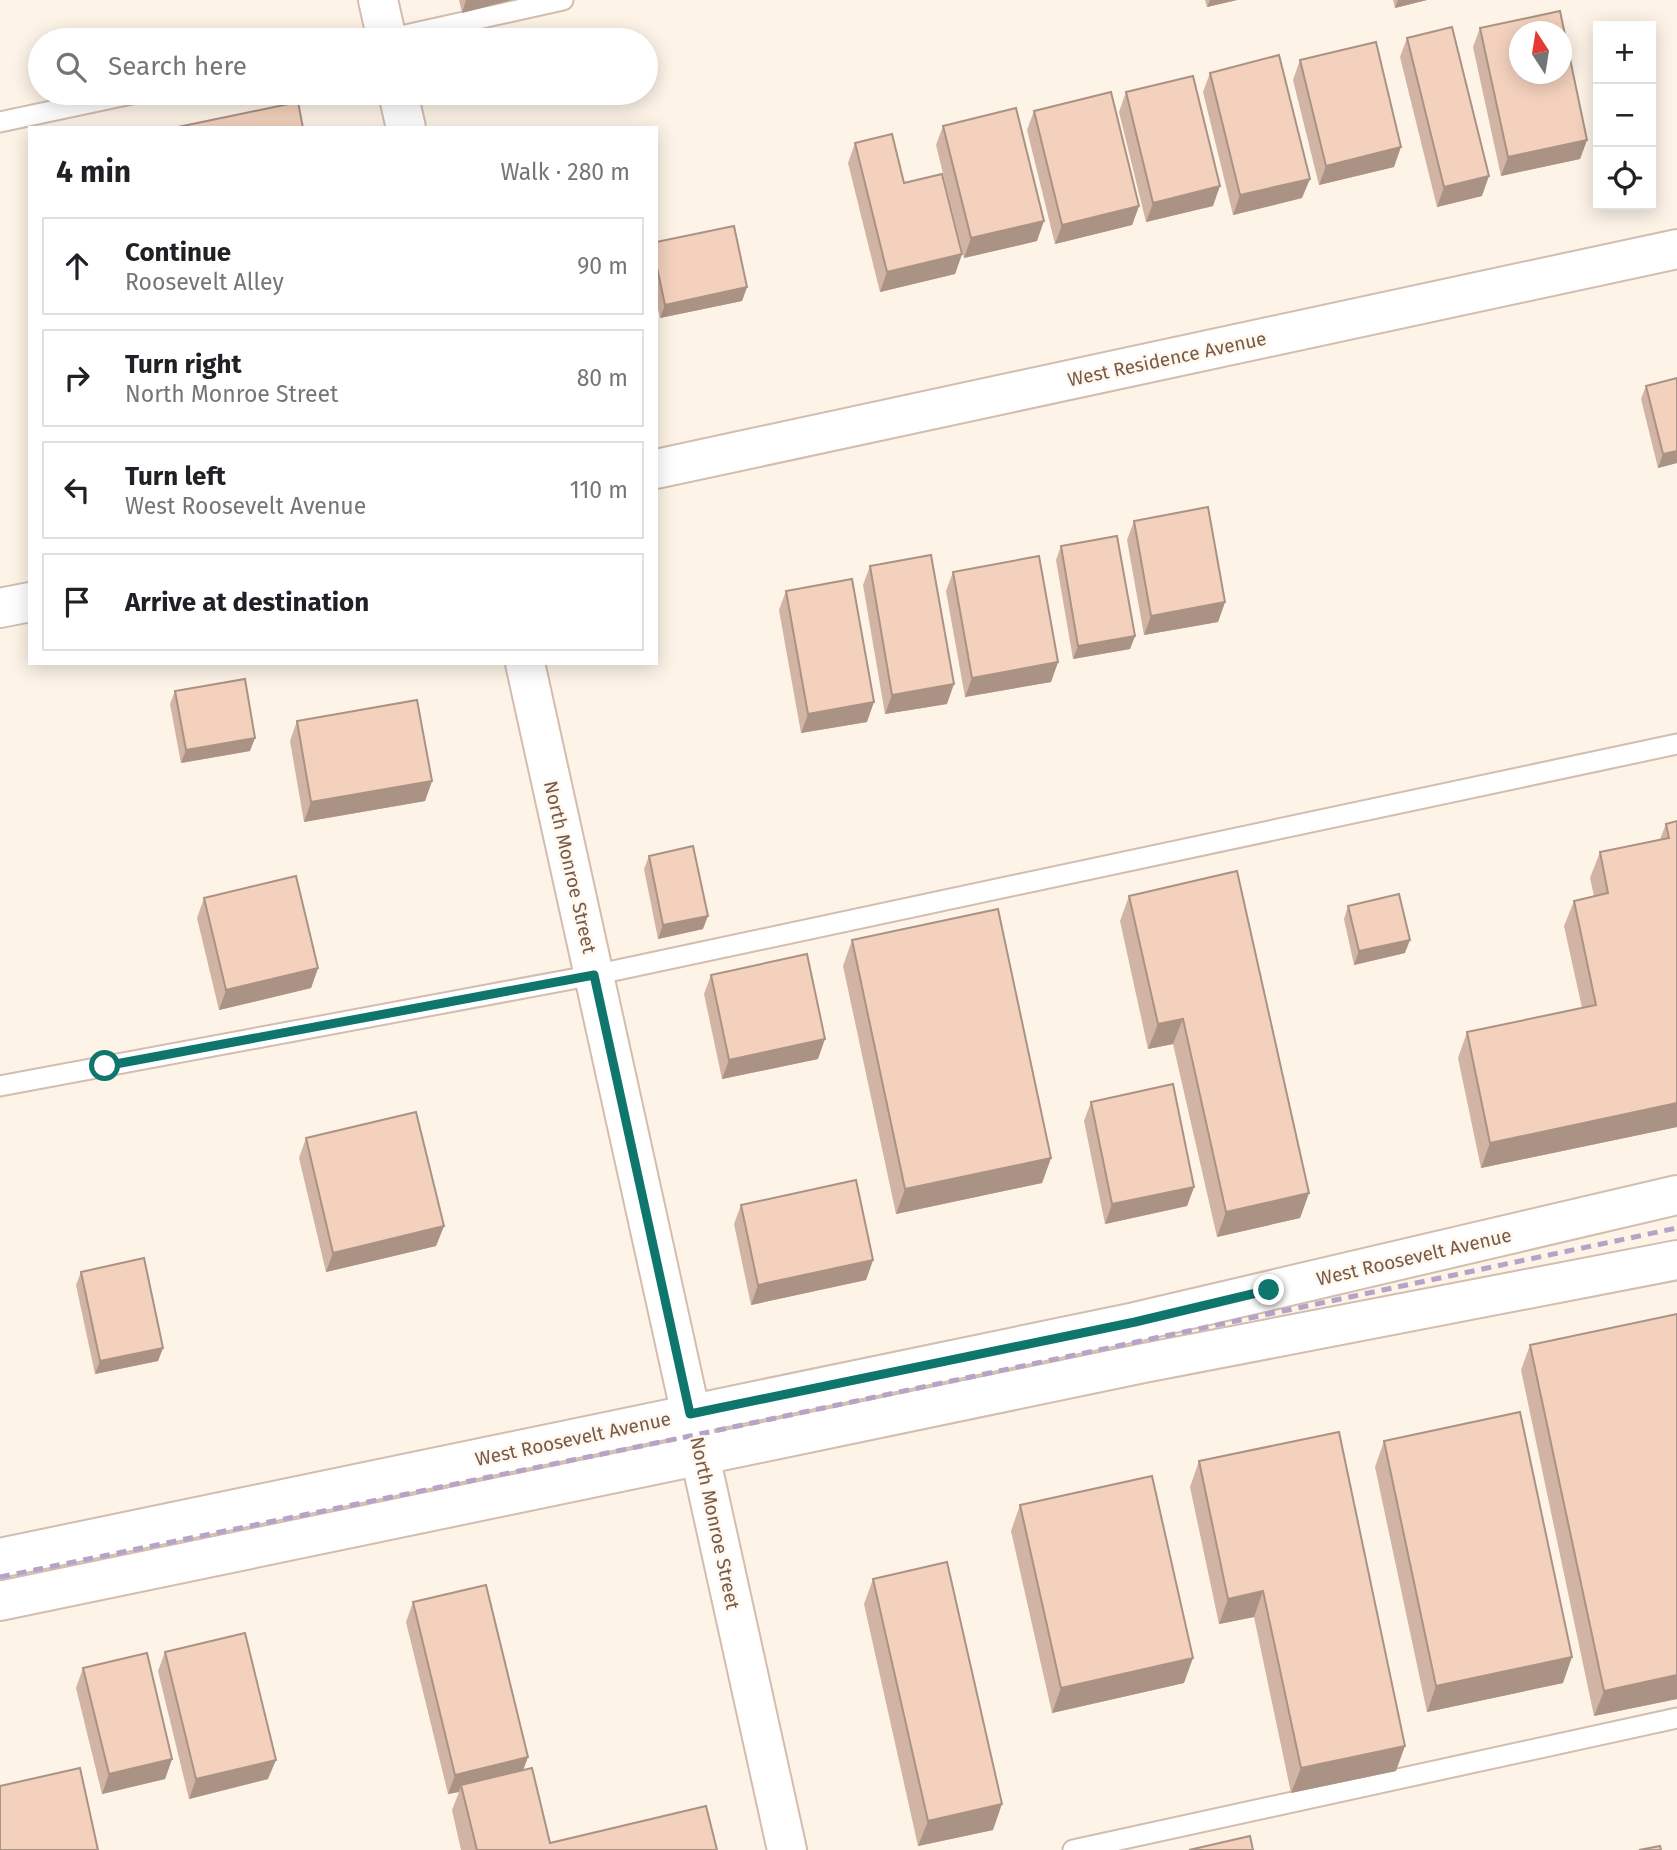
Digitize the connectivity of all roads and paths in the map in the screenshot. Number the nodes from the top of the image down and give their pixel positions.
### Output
1 (378, 0) edge
2 (563, 0) edge
3 (383, 28) edge
4 (438, 28) edge
5 (80, 105) edge
6 (401, 105) edge
7 (0, 122) edge
8 (406, 126) edge
9 (1677, 249) edge
10 (658, 469) edge
11 (28, 602) edge
12 (0, 608) edge
13 (524, 665) edge
14 (1677, 744) edge
15 (594, 975) junction
16 (0, 1086) edge
17 (1677, 1195) edge
18 (1677, 1260) edge
19 (690, 1414) junction
20 (699, 1454) junction
21 (0, 1558) edge
22 (0, 1601) edge
23 (1677, 1718) edge
24 (787, 1850) edge
25 (1073, 1850) edge

1 - 3 street
2 - 4 lane
5 - 7 lane
6 - 8 street
9 - 10 street, West Residence Avenue
11 - 12 street
13 - 15 street, North Monroe Street
14 - 15 lane
15 - 16 lane
15 - 19 street, North Monroe Street
17 - 19 street, West Roosevelt Avenue
18 - 20 street
19 - 20 street, North Monroe Street
19 - 21 street, West Roosevelt Avenue
20 - 22 street
20 - 24 street, North Monroe Street
23 - 25 lane

